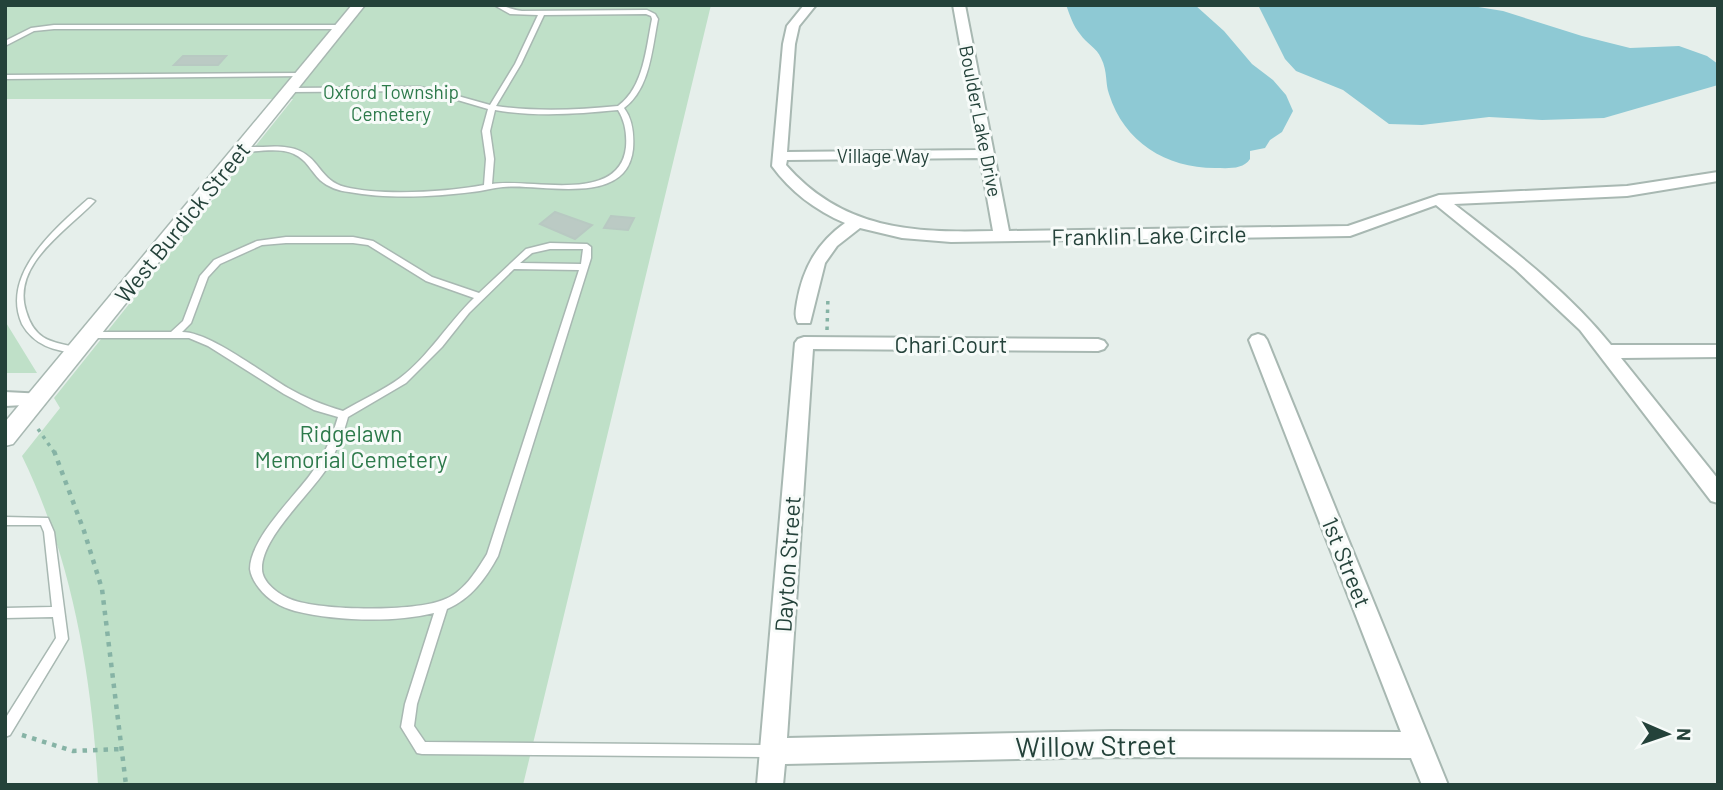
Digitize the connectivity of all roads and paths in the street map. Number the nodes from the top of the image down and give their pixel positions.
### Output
1 (359, 5) edge
2 (497, 5) edge
3 (810, 5) edge
4 (959, 5) edge
5 (541, 14) junction
6 (341, 27) junction
7 (5, 44) edge
8 (303, 74) junction
9 (5, 77) edge
10 (290, 90) junction
11 (492, 107) junction
12 (620, 108) junction
13 (241, 150) junction
14 (988, 154) junction
15 (779, 156) junction
16 (1718, 176) edge
17 (488, 187) junction
18 (1439, 200) junction
19 (91, 201) dead end
20 (856, 222) junction
21 (1002, 237) junction
22 (512, 266) junction
23 (584, 267) junction
24 (828, 294) dead end
25 (480, 296) junction
26 (804, 319) dead end
27 (174, 334) junction
28 (90, 335) junction
29 (1258, 340) dead end
30 (815, 343) junction
31 (1098, 345) dead end
32 (78, 350) junction
33 (1718, 351) edge
34 (1605, 352) junction
35 (5, 399) edge
36 (32, 405) junction
37 (344, 415) junction
38 (5, 438) edge
39 (1718, 495) edge
40 (5, 521) edge
41 (442, 607) junction
42 (59, 612) junction
43 (5, 613) edge
44 (11, 733) edge
45 (1419, 745) junction
46 (122, 749) junction
47 (773, 751) junction
48 (126, 785) edge
49 (770, 785) edge
50 (1435, 785) edge

1 - 6 street, West Burdick Street
2 - 5 lane
3 - 15 street
4 - 14 street, Boulder Lake Drive
5 - 11 lane
5 - 12 lane
6 - 7 lane
6 - 8 street, West Burdick Street
8 - 9 lane
8 - 10 street, West Burdick Street
10 - 11 lane
10 - 13 street, West Burdick Street
11 - 12 lane
11 - 17 lane
12 - 17 lane
13 - 17 lane
13 - 28 street, West Burdick Street
14 - 15 street, Village Way
14 - 21 street, Boulder Lake Drive
15 - 20 street
16 - 18 street, Franklin Lake Circle
18 - 21 street, Franklin Lake Circle
18 - 34 street
19 - 32 lane
20 - 21 street, Franklin Lake Circle
20 - 26 street
22 - 23 lane
22 - 23 lane
22 - 25 lane
23 - 41 lane
24 - 30 path
25 - 27 lane
25 - 37 lane
27 - 28 lane
27 - 37 lane
28 - 32 street, West Burdick Street
29 - 45 street, 1st Street
30 - 31 street, Chari Court
30 - 47 street, Dayton Street
32 - 36 street, West Burdick Street
33 - 34 street
34 - 39 street
35 - 36 street
36 - 38 street, West Burdick Street
36 - 46 path
37 - 41 lane
40 - 42 lane
41 - 47 lane
42 - 43 lane
42 - 44 lane
44 - 46 path
45 - 47 street, Willow Street
45 - 50 street, 1st Street
46 - 48 path
47 - 49 street, Dayton Street

